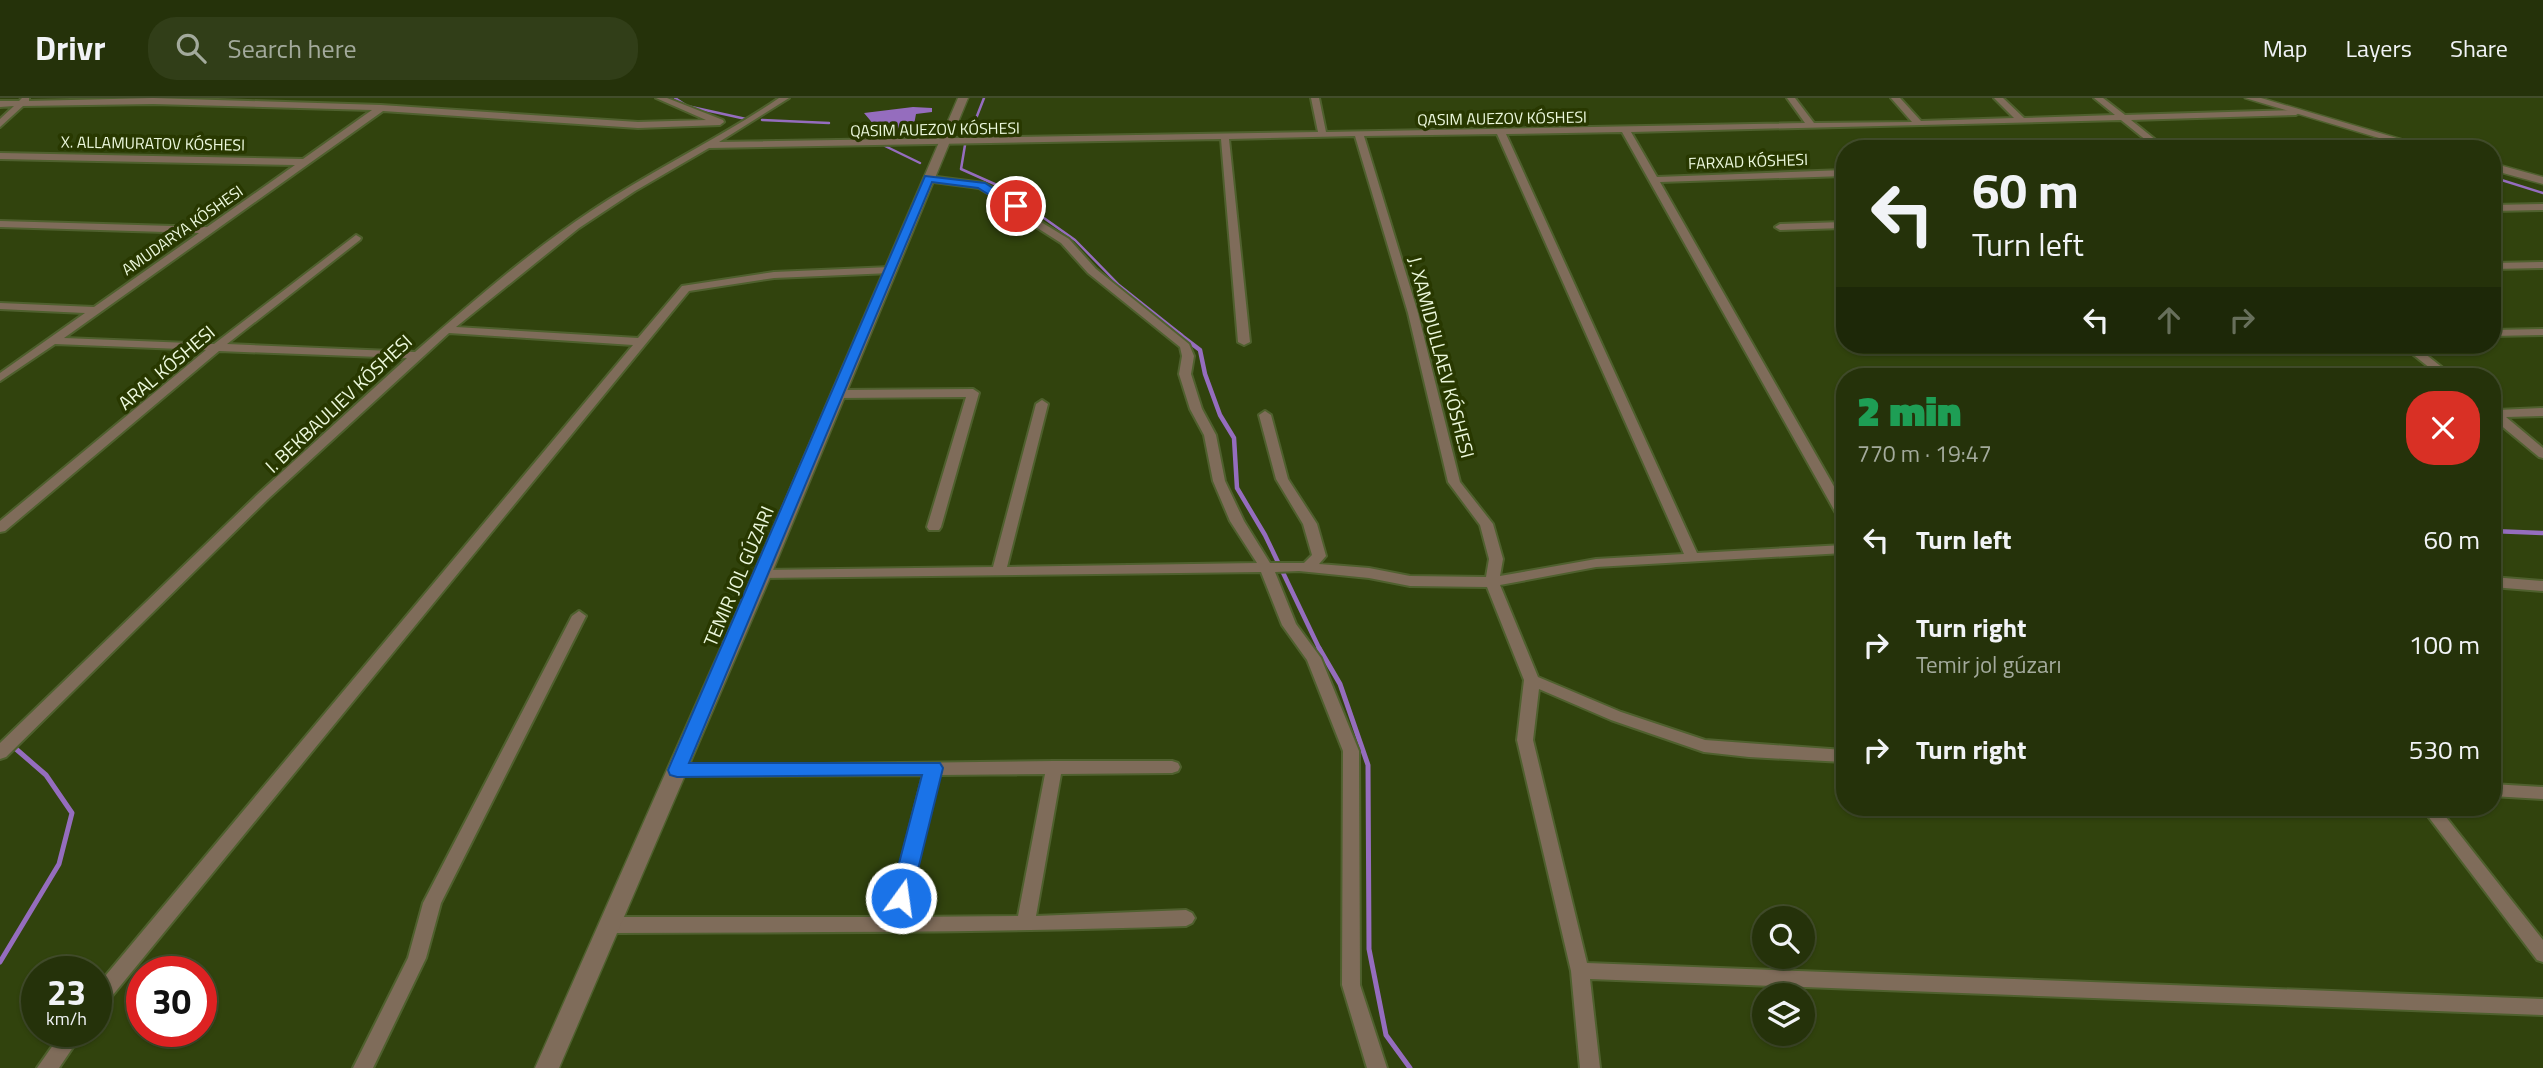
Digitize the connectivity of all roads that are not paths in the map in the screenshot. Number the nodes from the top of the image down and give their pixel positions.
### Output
1 (660, 98) edge
2 (785, 98) edge
3 (963, 98) edge
4 (1315, 98) edge
5 (1791, 98) edge
6 (1895, 98) edge
7 (1998, 98) edge
8 (2098, 98) edge
9 (2250, 98) edge
10 (25, 100) edge
11 (0, 104) edge
12 (381, 108) junction
13 (2296, 112) junction
14 (2124, 119) junction
15 (2022, 121) junction
16 (720, 122) junction
17 (0, 124) edge
18 (1919, 124) junction
19 (1811, 125) junction
20 (740, 126) junction
21 (1625, 129) junction
22 (1501, 133) junction
23 (1359, 135) junction
24 (1324, 136) junction
25 (1225, 138) junction
26 (2151, 140) edge
27 (2397, 140) edge
28 (944, 142) junction
29 (708, 145) junction
30 (0, 156) edge
31 (305, 162) junction
32 (2501, 169) edge
33 (1836, 173) edge
34 (929, 179) junction
35 (1652, 180) junction
36 (2543, 181) edge
37 (2543, 207) edge
38 (2501, 208) edge
39 (0, 224) edge
40 (1836, 225) edge
41 (1780, 227) dead end
42 (209, 230) junction
43 (356, 238) dead end
44 (2543, 265) edge
45 (2501, 266) edge
46 (891, 271) junction
47 (0, 306) edge
48 (96, 310) junction
49 (446, 330) junction
50 (2543, 332) edge
51 (2501, 333) edge
52 (52, 341) junction
53 (643, 342) junction
54 (1244, 342) dead end
55 (217, 347) junction
56 (2418, 354) edge
57 (416, 355) junction
58 (2436, 368) edge
59 (0, 378) edge
60 (839, 394) junction
61 (1042, 404) dead end
62 (2543, 412) edge
63 (2501, 413) edge
64 (1265, 415) dead end
65 (2501, 420) edge
66 (2543, 454) edge
67 (1836, 501) edge
68 (934, 527) dead end
69 (0, 528) edge
70 (1836, 549) edge
71 (1692, 557) junction
72 (1266, 567) junction
73 (1304, 567) junction
74 (999, 570) junction
75 (762, 575) junction
76 (1492, 582) junction
77 (2501, 583) edge
78 (2543, 586) edge
79 (579, 617) dead end
80 (1532, 680) junction
81 (0, 753) edge
82 (1836, 756) edge
83 (1172, 767) dead end
84 (933, 768) junction
85 (1054, 768) junction
86 (677, 770) junction
87 (2501, 791) edge
88 (2543, 793) edge
89 (2436, 816) edge
90 (1185, 918) dead end
91 (1026, 924) junction
92 (609, 925) junction
93 (894, 925) junction
94 (2543, 954) edge
95 (1580, 971) junction
96 (112, 982) edge
97 (2543, 1007) edge
98 (62, 1047) edge
99 (47, 1068) edge
100 (363, 1068) edge
101 (547, 1068) edge
102 (1377, 1068) edge
103 (1590, 1068) edge

1 - 16 street
2 - 20 street, I. BEKBAULIEV KÓSHESI
3 - 28 street
4 - 24 street
5 - 19 street
6 - 18 street
7 - 15 street
8 - 14 street
9 - 13 street
10 - 11 street
10 - 12 street
10 - 17 street
12 - 16 street
12 - 31 street, AMUDARYA KÓSHESI
13 - 14 street
13 - 27 street
14 - 15 street
14 - 26 street
15 - 18 street
16 - 20 street
18 - 19 street
19 - 21 street
20 - 29 street, I. BEKBAULIEV KÓSHESI
21 - 22 street
21 - 35 street
22 - 23 street
22 - 71 street
23 - 24 street
23 - 76 street, J. XAMIDULLAEV KÓSHESI
24 - 25 street
25 - 28 street
25 - 54 street
28 - 29 street
28 - 34 street
29 - 49 street, I. BEKBAULIEV KÓSHESI
30 - 31 street, X. ALLAMURATOV KÓSHESI
31 - 42 street, AMUDARYA KÓSHESI
32 - 36 street
33 - 35 street, FARXAD KÓSHESI
34 - 46 street
34 - 72 street
35 - 67 street
37 - 38 street
39 - 42 street
40 - 41 street
42 - 48 street, AMUDARYA KÓSHESI
43 - 55 street, ARAL KÓSHESI
44 - 45 street
46 - 53 street
46 - 60 street
47 - 48 street
48 - 52 street, AMUDARYA KÓSHESI
49 - 53 street
49 - 57 street, I. BEKBAULIEV KÓSHESI
50 - 51 street
52 - 55 street
52 - 59 street, AMUDARYA KÓSHESI
53 - 96 street
55 - 57 street
55 - 69 street, ARAL KÓSHESI
56 - 58 street
57 - 81 street, I. BEKBAULIEV KÓSHESI
60 - 68 street
60 - 75 street
61 - 74 street
62 - 63 street
64 - 73 street
65 - 66 street
70 - 71 street
71 - 76 street
72 - 73 street
72 - 74 street
72 - 102 street
73 - 76 street
74 - 75 street
75 - 86 street
76 - 80 street
77 - 78 street
79 - 100 street
80 - 82 street
80 - 95 street
83 - 85 street
84 - 85 street
84 - 86 street
84 - 93 street
85 - 91 street
86 - 92 street
87 - 88 street
89 - 94 street
90 - 91 street
91 - 93 street
92 - 93 street
92 - 101 street
95 - 97 street
95 - 103 street
98 - 99 street

